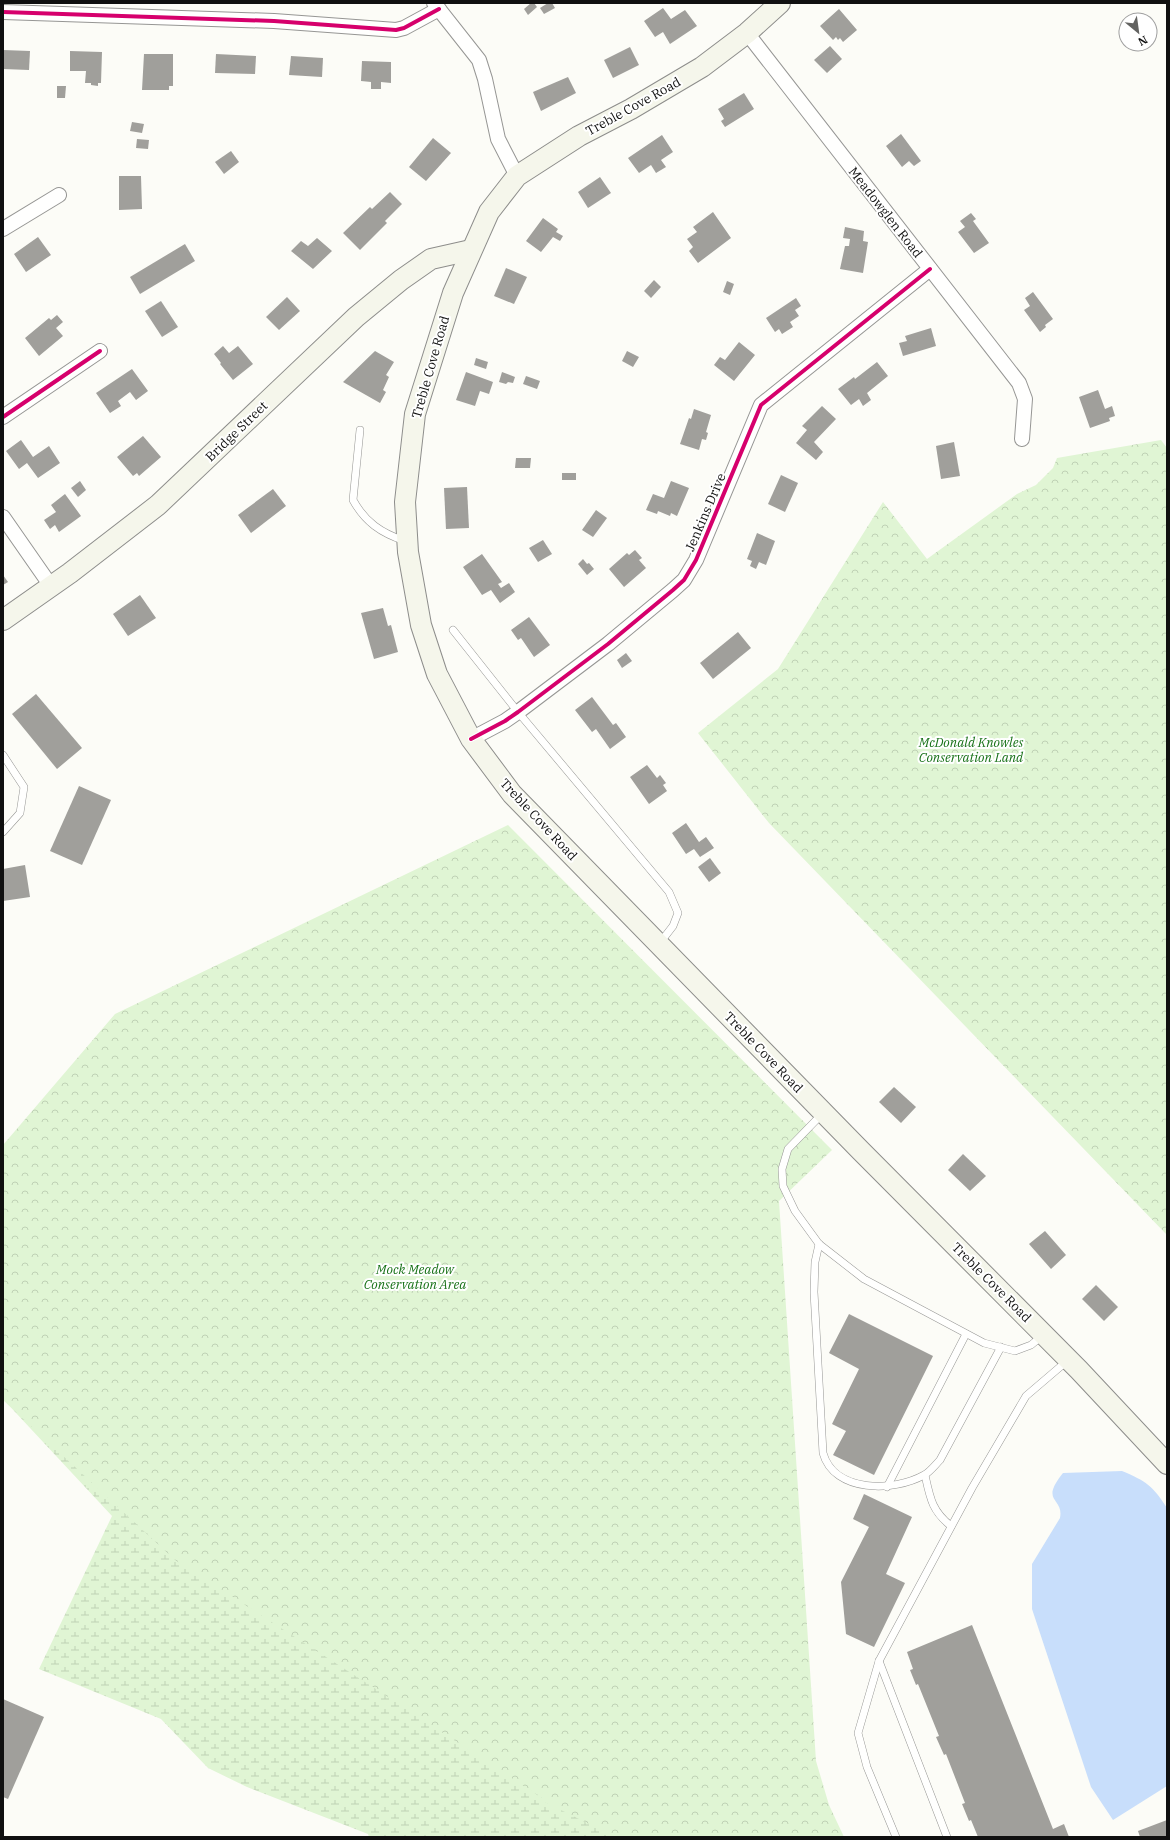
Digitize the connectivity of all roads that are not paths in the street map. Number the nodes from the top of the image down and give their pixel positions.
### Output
1 (780, 3) edge
2 (436, 6) edge
3 (3, 12) edge
4 (747, 33) junction
5 (517, 176) junction
6 (58, 195) dead end
7 (3, 229) edge
8 (471, 250) junction
9 (930, 269) junction
10 (100, 351) dead end
11 (3, 417) edge
12 (360, 430) dead end
13 (1022, 439) dead end
14 (3, 518) edge
15 (407, 542) junction
16 (51, 586) junction
17 (3, 620) edge
18 (453, 630) dead end
19 (518, 712) junction
20 (471, 739) junction
21 (5, 761) edge
22 (3, 832) edge
23 (659, 944) junction
24 (824, 1113) junction
25 (819, 1244) junction
26 (966, 1334) junction
27 (1044, 1334) junction
28 (1001, 1347) junction
29 (1068, 1359) junction
30 (1167, 1464) edge
31 (925, 1475) junction
32 (887, 1487) junction
33 (951, 1526) junction
34 (878, 1661) junction
35 (896, 1837) edge
36 (947, 1837) edge

1 - 4 main road, Treble Cove Road
2 - 3 street
2 - 5 street
4 - 5 main road, Treble Cove Road
4 - 9 street, Meadowglen Road
5 - 8 main road, Treble Cove Road
6 - 7 street
8 - 15 main road, Treble Cove Road
8 - 16 main road, Bridge Street
9 - 13 street, Meadowglen Road
9 - 19 street, Jenkins Drive
10 - 11 street
12 - 15 lane
14 - 16 street
15 - 20 main road, Treble Cove Road
16 - 17 main road, Bridge Street
18 - 19 lane
19 - 20 street, Jenkins Drive
19 - 23 lane
20 - 23 main road, Treble Cove Road
21 - 22 lane
23 - 24 main road, Treble Cove Road
24 - 25 lane
24 - 27 main road, Treble Cove Road
25 - 26 lane
25 - 32 lane
26 - 28 lane
26 - 32 lane
27 - 28 lane
27 - 29 main road, Treble Cove Road
28 - 31 lane
29 - 30 main road, Treble Cove Road
29 - 33 lane
31 - 32 lane
31 - 33 lane
33 - 34 lane
34 - 35 lane
34 - 36 lane

